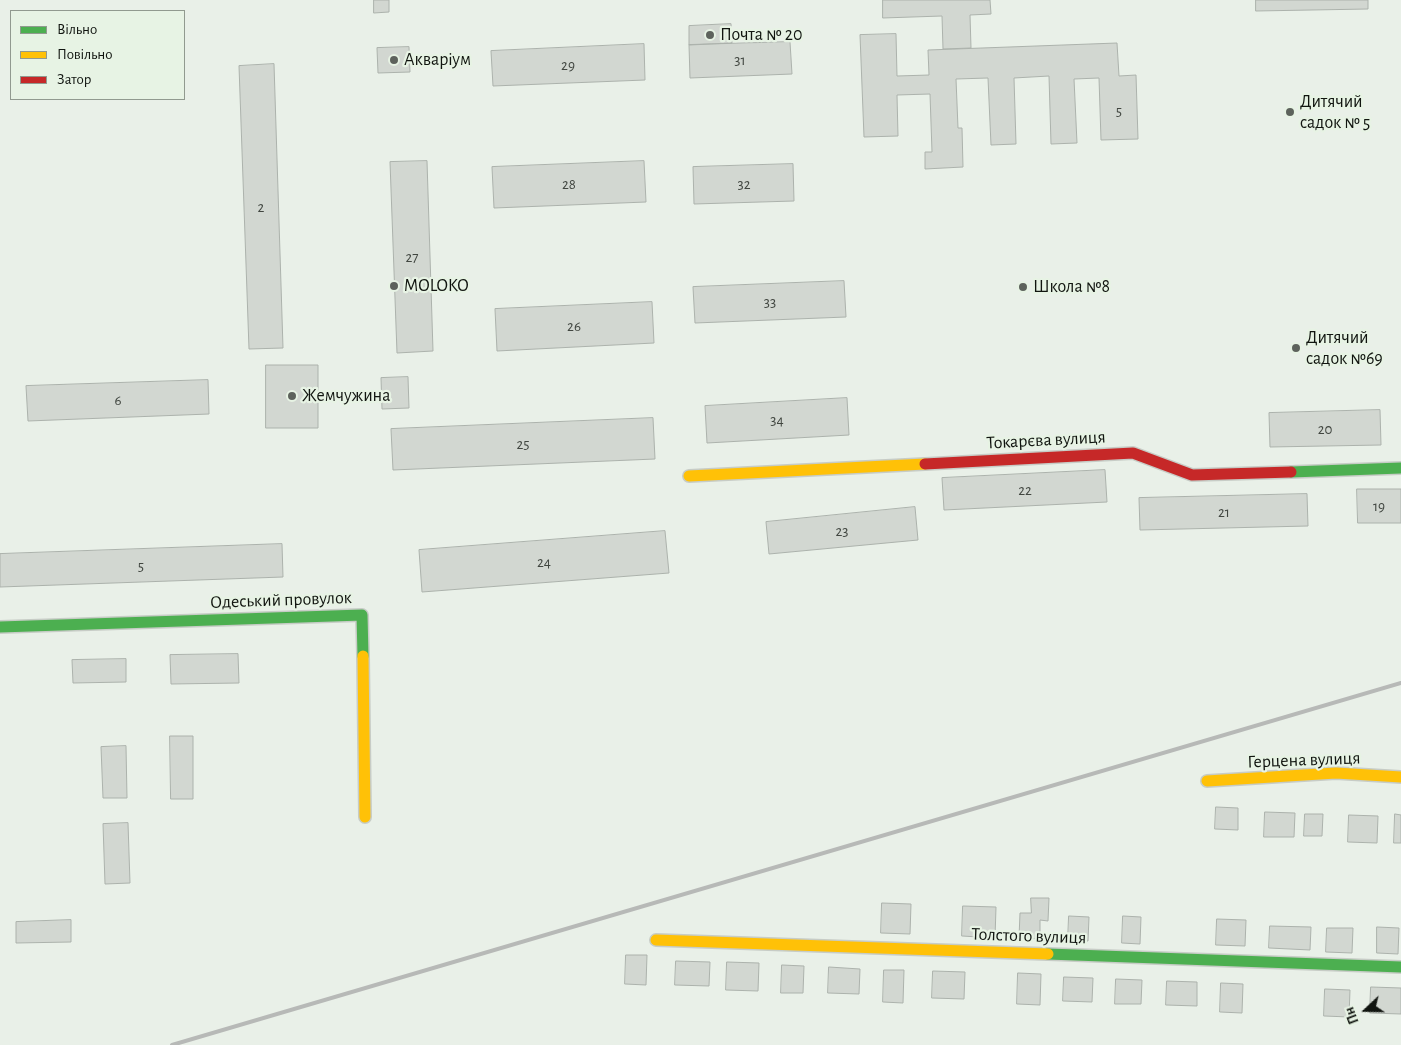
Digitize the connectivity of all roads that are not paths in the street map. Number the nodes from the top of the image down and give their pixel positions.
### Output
1 (1401, 468) edge
2 (689, 476) dead end
3 (0, 627) edge
4 (1401, 777) edge
5 (1207, 781) dead end
6 (365, 817) dead end
7 (656, 940) dead end
8 (1401, 966) edge

1 - 2 street, Токарєва вулиця
3 - 6 street, Одеський провулок
4 - 5 street, Герцена вулиця
7 - 8 street, Толстого вулиця

